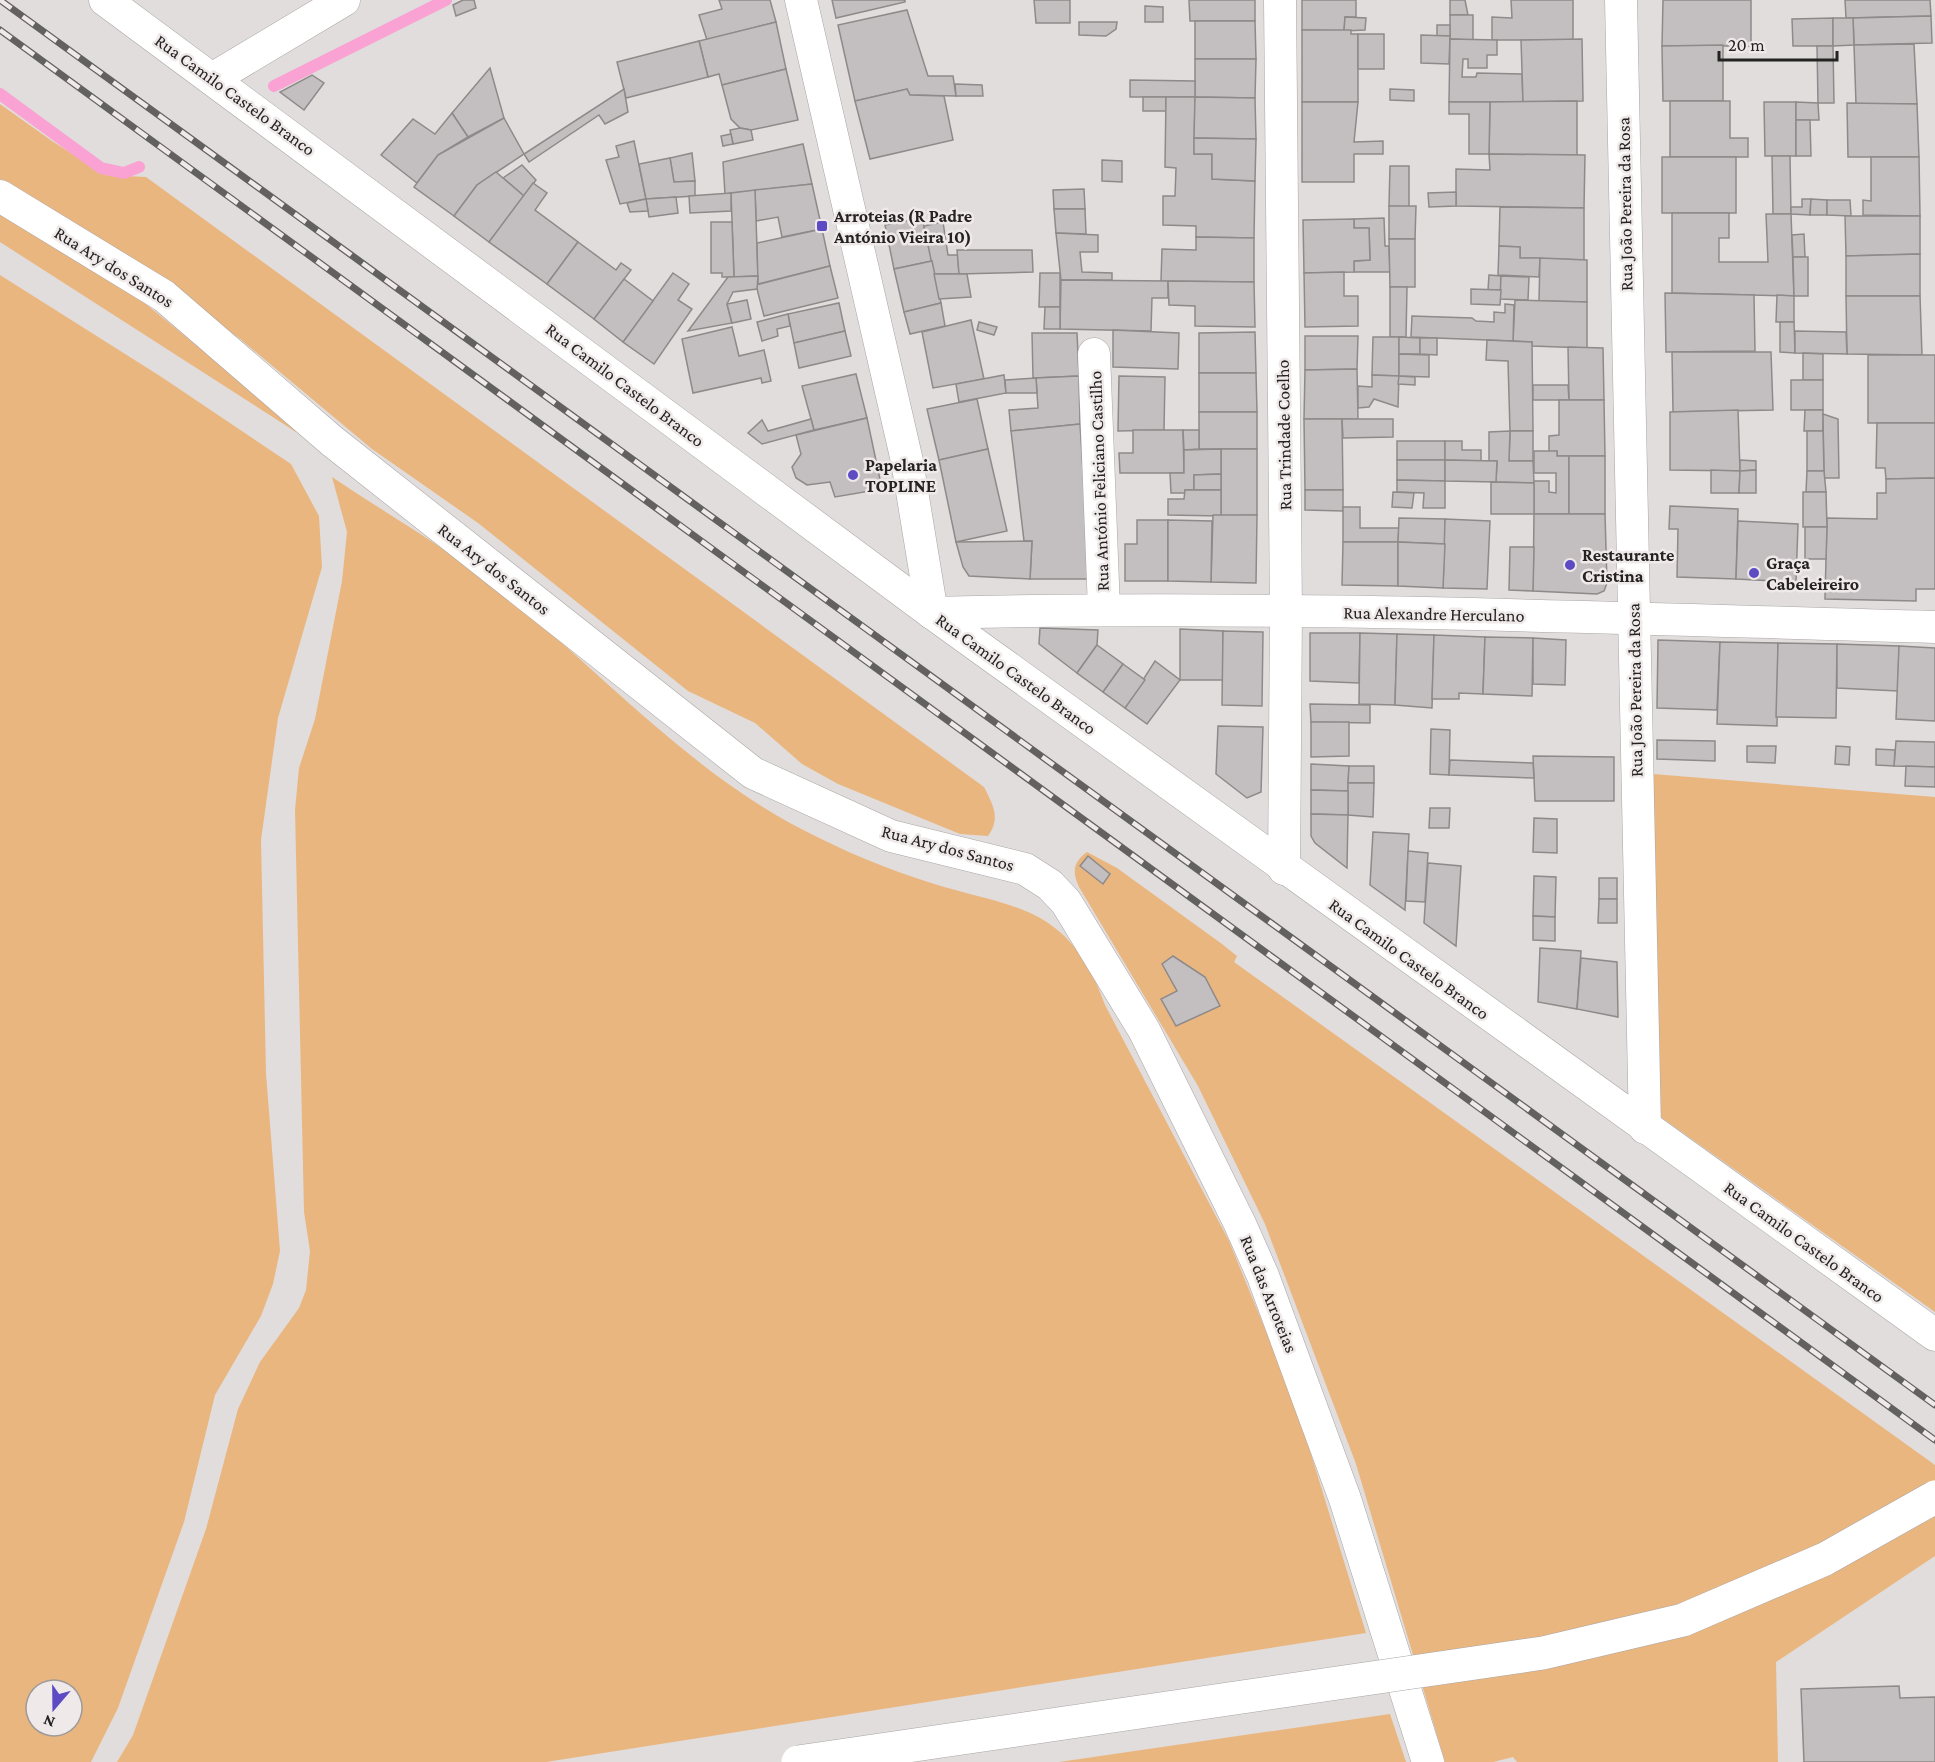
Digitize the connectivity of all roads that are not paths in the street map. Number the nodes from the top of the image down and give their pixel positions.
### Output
1 (105, 0) edge
2 (344, 0) edge
3 (801, 0) edge
4 (1280, 0) edge
5 (1621, 0) edge
6 (212, 79) junction
7 (0, 196) edge
8 (1095, 354) dead end
9 (1104, 609) junction
10 (1286, 610) junction
11 (932, 613) junction
12 (1633, 619) junction
13 (1935, 627) edge
14 (1025, 869) joint
15 (1284, 869) junction
16 (1645, 1128) junction
17 (1935, 1335) edge
18 (1935, 1497) edge
19 (798, 1762) edge
20 (1428, 1762) edge

1 - 6 street, Rua Camilo Castelo Branco
2 - 6 street
3 - 11 street
4 - 10 street, Rua Trindade Coelho
5 - 12 street, Rua João Pereira da Rosa
6 - 11 street, Rua Camilo Castelo Branco
7 - 14 street, Rua Ary dos Santos
8 - 9 street, Rua António Feliciano Castilho
9 - 10 street, Rua Alexandre Herculano
9 - 11 street, Rua Alexandre Herculano
10 - 12 street, Rua Alexandre Herculano
10 - 15 street, Rua Trindade Coelho
11 - 15 street, Rua Camilo Castelo Branco
12 - 13 street, Rua Alexandre Herculano
12 - 16 street, Rua João Pereira da Rosa
14 - 20 street, Rua das Arroteias
15 - 16 street, Rua Camilo Castelo Branco
16 - 17 street, Rua Camilo Castelo Branco
18 - 19 street, bridge

